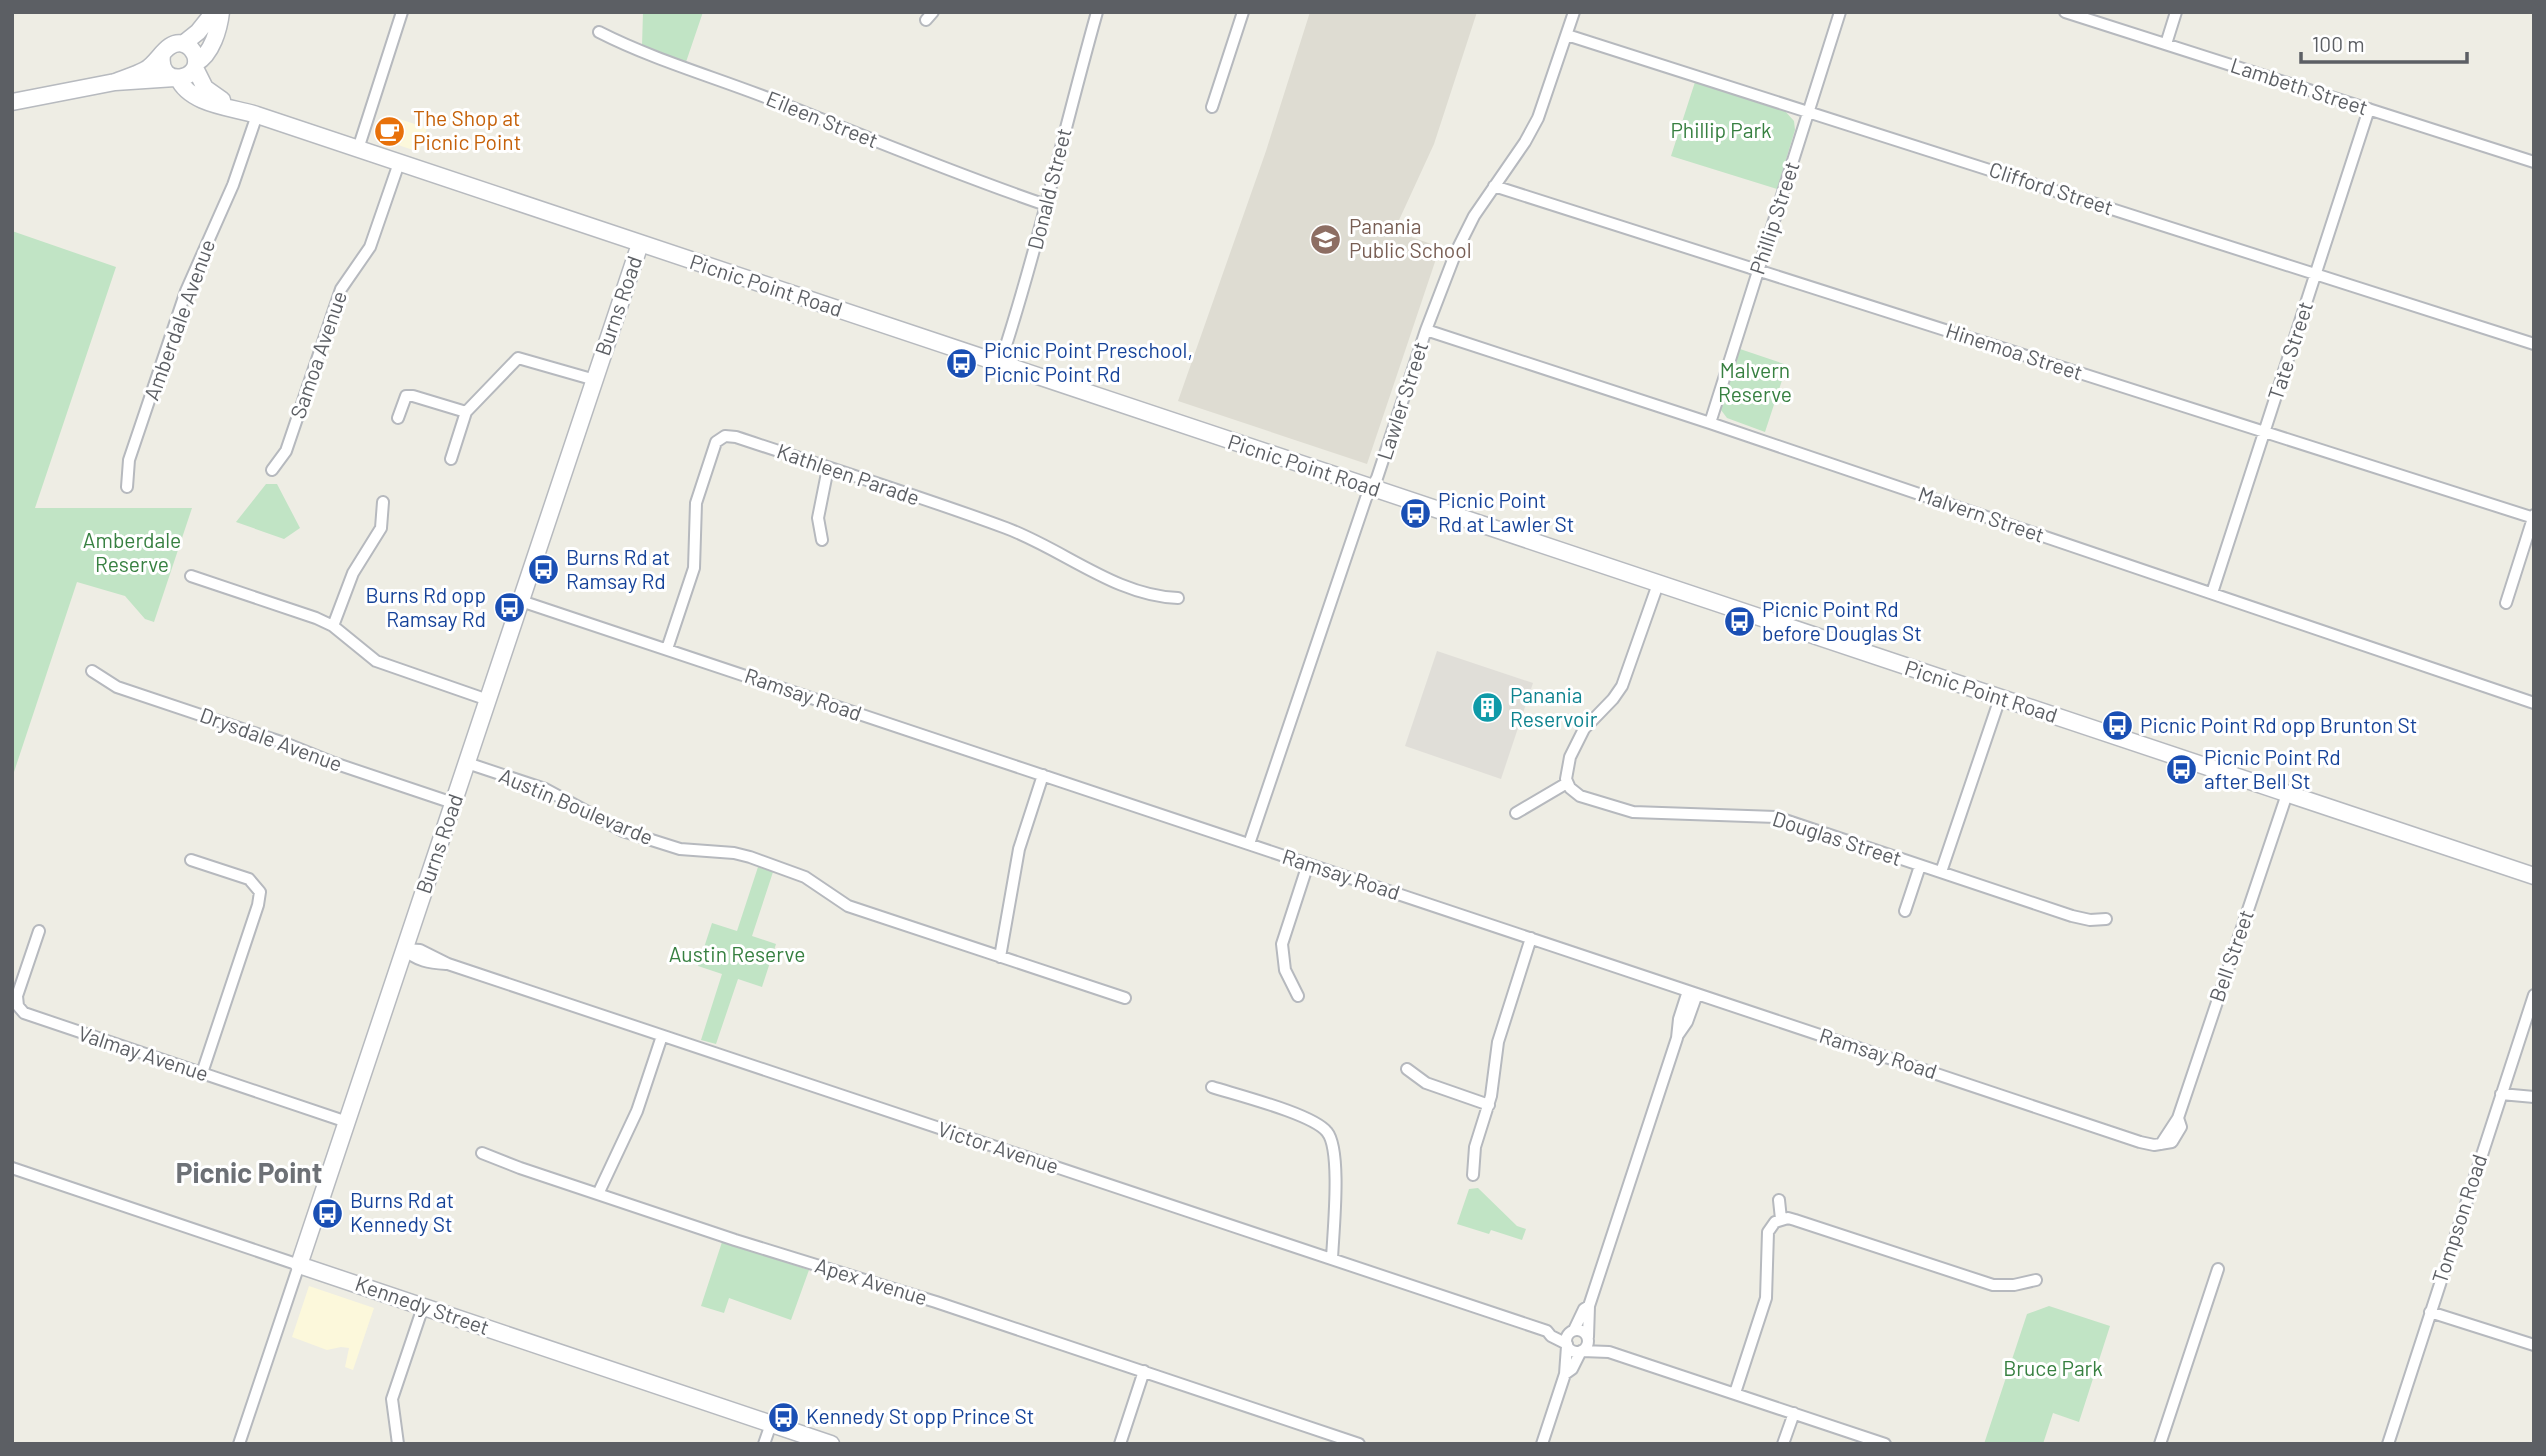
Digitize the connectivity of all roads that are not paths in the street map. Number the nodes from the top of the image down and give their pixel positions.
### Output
1 (214, 12) edge
2 (222, 12) edge
3 (402, 12) edge
4 (1097, 12) edge
5 (1243, 12) edge
6 (1574, 12) edge
7 (1840, 12) edge
8 (2065, 12) edge
9 (2176, 12) edge
10 (599, 32) dead end
11 (1567, 35) junction
12 (183, 44) junction
13 (2166, 44) junction
14 (162, 55) junction
15 (195, 65) junction
16 (176, 78) junction
17 (115, 82) junction
18 (12, 102) edge
19 (1212, 107) dead end
20 (233, 108) junction
21 (2369, 109) junction
22 (1808, 112) junction
23 (257, 115) junction
24 (358, 149) junction
25 (2534, 162) edge
26 (399, 163) junction
27 (1493, 187) junction
28 (1046, 205) junction
29 (640, 244) junction
30 (1758, 271) junction
31 (2316, 275) junction
32 (1426, 331) junction
33 (2534, 344) edge
34 (1000, 364) junction
35 (595, 380) junction
36 (466, 412) junction
37 (398, 418) dead end
38 (1710, 423) junction
39 (2265, 433) junction
40 (451, 459) dead end
41 (828, 468) junction
42 (272, 470) dead end
43 (127, 487) dead end
44 (1371, 488) junction
45 (383, 502) dead end
46 (2533, 517) edge
47 (821, 540) dead end
48 (191, 576) dead end
49 (1658, 584) junction
50 (2212, 593) junction
51 (1178, 597) dead end
52 (521, 601) junction
53 (2506, 603) dead end
54 (333, 626) junction
55 (667, 649) junction
56 (92, 671) dead end
57 (2000, 698) junction
58 (488, 700) junction
59 (2534, 703) edge
60 (467, 763) junction
61 (1043, 775) junction
62 (1567, 783) junction
63 (2287, 794) junction
64 (453, 803) junction
65 (1516, 813) dead end
66 (1249, 844) junction
67 (191, 860) dead end
68 (1308, 864) junction
69 (1920, 866) junction
70 (1941, 872) junction
71 (2534, 876) edge
72 (1905, 911) dead end
73 (2106, 919) dead end
74 (39, 931) dead end
75 (1531, 939) junction
76 (404, 949) junction
77 (1000, 957) junction
78 (1693, 992) junction
79 (2534, 995) edge
80 (1298, 996) dead end
81 (1125, 998) dead end
82 (662, 1036) junction
83 (1407, 1069) dead end
84 (202, 1073) junction
85 (1212, 1087) dead end
86 (2501, 1094) junction
87 (2534, 1097) edge
88 (1489, 1105) junction
89 (347, 1122) junction
90 (2161, 1144) joint
91 (482, 1153) dead end
92 (12, 1168) edge
93 (1474, 1175) dead end
94 (598, 1194) junction
95 (1779, 1200) dead end
96 (1781, 1219) junction
97 (1332, 1259) junction
98 (299, 1265) junction
99 (2218, 1269) dead end
100 (2036, 1280) dead end
101 (1589, 1306) junction
102 (423, 1307) junction
103 (2430, 1312) junction
104 (1573, 1330) junction
105 (1547, 1331) junction
106 (1588, 1338) junction
107 (1567, 1345) junction
108 (2534, 1345) edge
109 (1581, 1351) junction
110 (1609, 1352) junction
111 (1144, 1371) junction
112 (1566, 1374) junction
113 (1735, 1393) junction
114 (1794, 1413) junction
115 (771, 1424) junction
116 (239, 1444) edge
117 (398, 1444) edge
118 (764, 1444) edge
119 (831, 1444) edge
120 (1120, 1444) edge
121 (1359, 1444) edge
122 (1542, 1444) edge
123 (1783, 1444) edge
124 (1885, 1444) edge
125 (2160, 1444) edge
126 (2388, 1444) edge

1 - 12 street
2 - 15 street
3 - 24 street
4 - 28 street, Donald Street
5 - 19 street
6 - 11 street, Lawler Street
7 - 22 street, Phillip Street
8 - 13 street, Lambeth Street
9 - 13 street
10 - 28 street, Eileen Street
11 - 22 street, Clifford Street
11 - 27 street, Lawler Street
12 - 14 street
12 - 15 street
13 - 21 street, Lambeth Street
14 - 16 street
14 - 17 street
15 - 16 street
15 - 20 street, Picnic Point Road
16 - 17 street
16 - 20 street, Picnic Point Road
17 - 18 street
20 - 23 street, Picnic Point Road
21 - 25 street, Lambeth Street
21 - 31 street, Tate Street
22 - 30 street, Phillip Street
22 - 31 street, Clifford Street
23 - 24 street, Picnic Point Road
23 - 43 street, Amberdale Avenue
24 - 26 street, Picnic Point Road
26 - 29 street, Picnic Point Road
26 - 42 street, Samoa Avenue
27 - 30 street, Hinemoa Street
27 - 32 street, Lawler Street
28 - 34 street, Donald Street
29 - 34 street, Picnic Point Road
29 - 35 street, Burns Road
30 - 38 street, Phillip Street
30 - 39 street, Hinemoa Street
31 - 33 street, Clifford Street
31 - 39 street, Tate Street
32 - 38 street, Malvern Street
32 - 44 street, Lawler Street
34 - 44 street, Picnic Point Road
35 - 36 street
35 - 52 street, Burns Road
36 - 37 street
36 - 40 street
38 - 50 street, Malvern Street
39 - 46 street, Hinemoa Street
39 - 50 street, Tate Street
41 - 47 street
41 - 51 street, Kathleen Parade
41 - 55 street, Kathleen Parade
44 - 49 street, Picnic Point Road
44 - 66 street, Lawler Street
45 - 54 street
46 - 53 street
48 - 54 street
49 - 57 street, Picnic Point Road
49 - 62 street
50 - 59 street, Malvern Street
52 - 55 street, Ramsay Road
52 - 58 street, Burns Road
54 - 58 street
55 - 61 street, Ramsay Road
56 - 64 street, Drysdale Avenue
57 - 63 street, Picnic Point Road
57 - 70 street
58 - 60 street, Burns Road
60 - 64 street, Burns Road
60 - 77 street, Austin Boulevarde
61 - 66 street, Ramsay Road
61 - 77 street
62 - 65 street
62 - 69 street, Douglas Street
63 - 71 street, Picnic Point Road
63 - 90 street, Bell Street
64 - 76 street, Burns Road
66 - 68 street, Ramsay Road
67 - 84 street
68 - 75 street, Ramsay Road
68 - 80 street
69 - 70 street, Douglas Street
69 - 72 street
70 - 73 street, Douglas Street
74 - 84 street, Valmay Avenue
75 - 78 street, Ramsay Road
75 - 88 street
76 - 82 street, Victor Avenue
76 - 89 street, Burns Road
77 - 81 street, Austin Boulevarde
78 - 90 street, Ramsay Road
78 - 101 street
79 - 86 street, Tompson Road
82 - 94 street
82 - 97 street, Victor Avenue
83 - 88 street
84 - 89 street, Valmay Avenue
85 - 97 street
86 - 87 street
86 - 103 street, Tompson Road
88 - 93 street
89 - 98 street, Burns Road
91 - 94 street, Apex Avenue
92 - 98 street, Kennedy Street
94 - 111 street, Apex Avenue
95 - 96 street
96 - 100 street
96 - 113 street
97 - 105 street, Victor Avenue
98 - 102 street, Kennedy Street
98 - 116 street, Burns Road
99 - 125 street
101 - 104 street
101 - 106 street
102 - 115 street, Kennedy Street
102 - 117 street
103 - 108 street
103 - 126 street, Tompson Road
104 - 105 street, Victor Avenue
104 - 106 street
104 - 107 street
105 - 107 street, Victor Avenue
106 - 109 street
106 - 110 street
107 - 109 street
107 - 112 street
109 - 110 street
109 - 112 street
110 - 113 street
111 - 120 street
111 - 121 street, Apex Avenue
112 - 122 street
113 - 114 street
114 - 123 street
114 - 124 street
115 - 118 street
115 - 119 street, Kennedy Street

